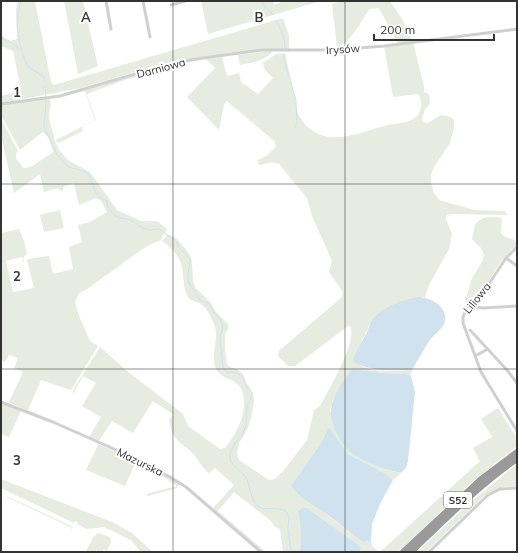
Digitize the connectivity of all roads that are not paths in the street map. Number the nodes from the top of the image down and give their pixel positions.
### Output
1 (106, 1) edge
2 (143, 1) edge
3 (185, 1) edge
4 (171, 5) dead end
5 (111, 29) dead end
6 (517, 29) edge
7 (150, 37) dead end
8 (276, 51) joint
9 (1, 104) edge
10 (517, 248) edge
11 (506, 258) junction
12 (517, 266) edge
13 (470, 306) junction
14 (517, 306) edge
15 (470, 330) dead end
16 (488, 349) junction
17 (475, 356) junction
18 (517, 383) edge
19 (1, 402) edge
20 (517, 431) edge
21 (517, 452) edge
22 (517, 459) edge
23 (517, 488) edge
24 (261, 552) edge
25 (403, 552) edge
26 (411, 552) edge
27 (429, 552) edge

1 - 5 street
2 - 7 street
3 - 4 street
6 - 8 street, Irysów
8 - 9 street, Darniowa
10 - 11 street, Liliowa
11 - 12 street
11 - 13 street, Liliowa
13 - 14 street
13 - 17 street, Liliowa
15 - 16 street, Liliowa
16 - 17 street
16 - 18 street, Liliowa
17 - 20 street, Liliowa
19 - 24 street, Mazurska
21 - 25 highway, S52
22 - 26 highway, S52
23 - 27 street

